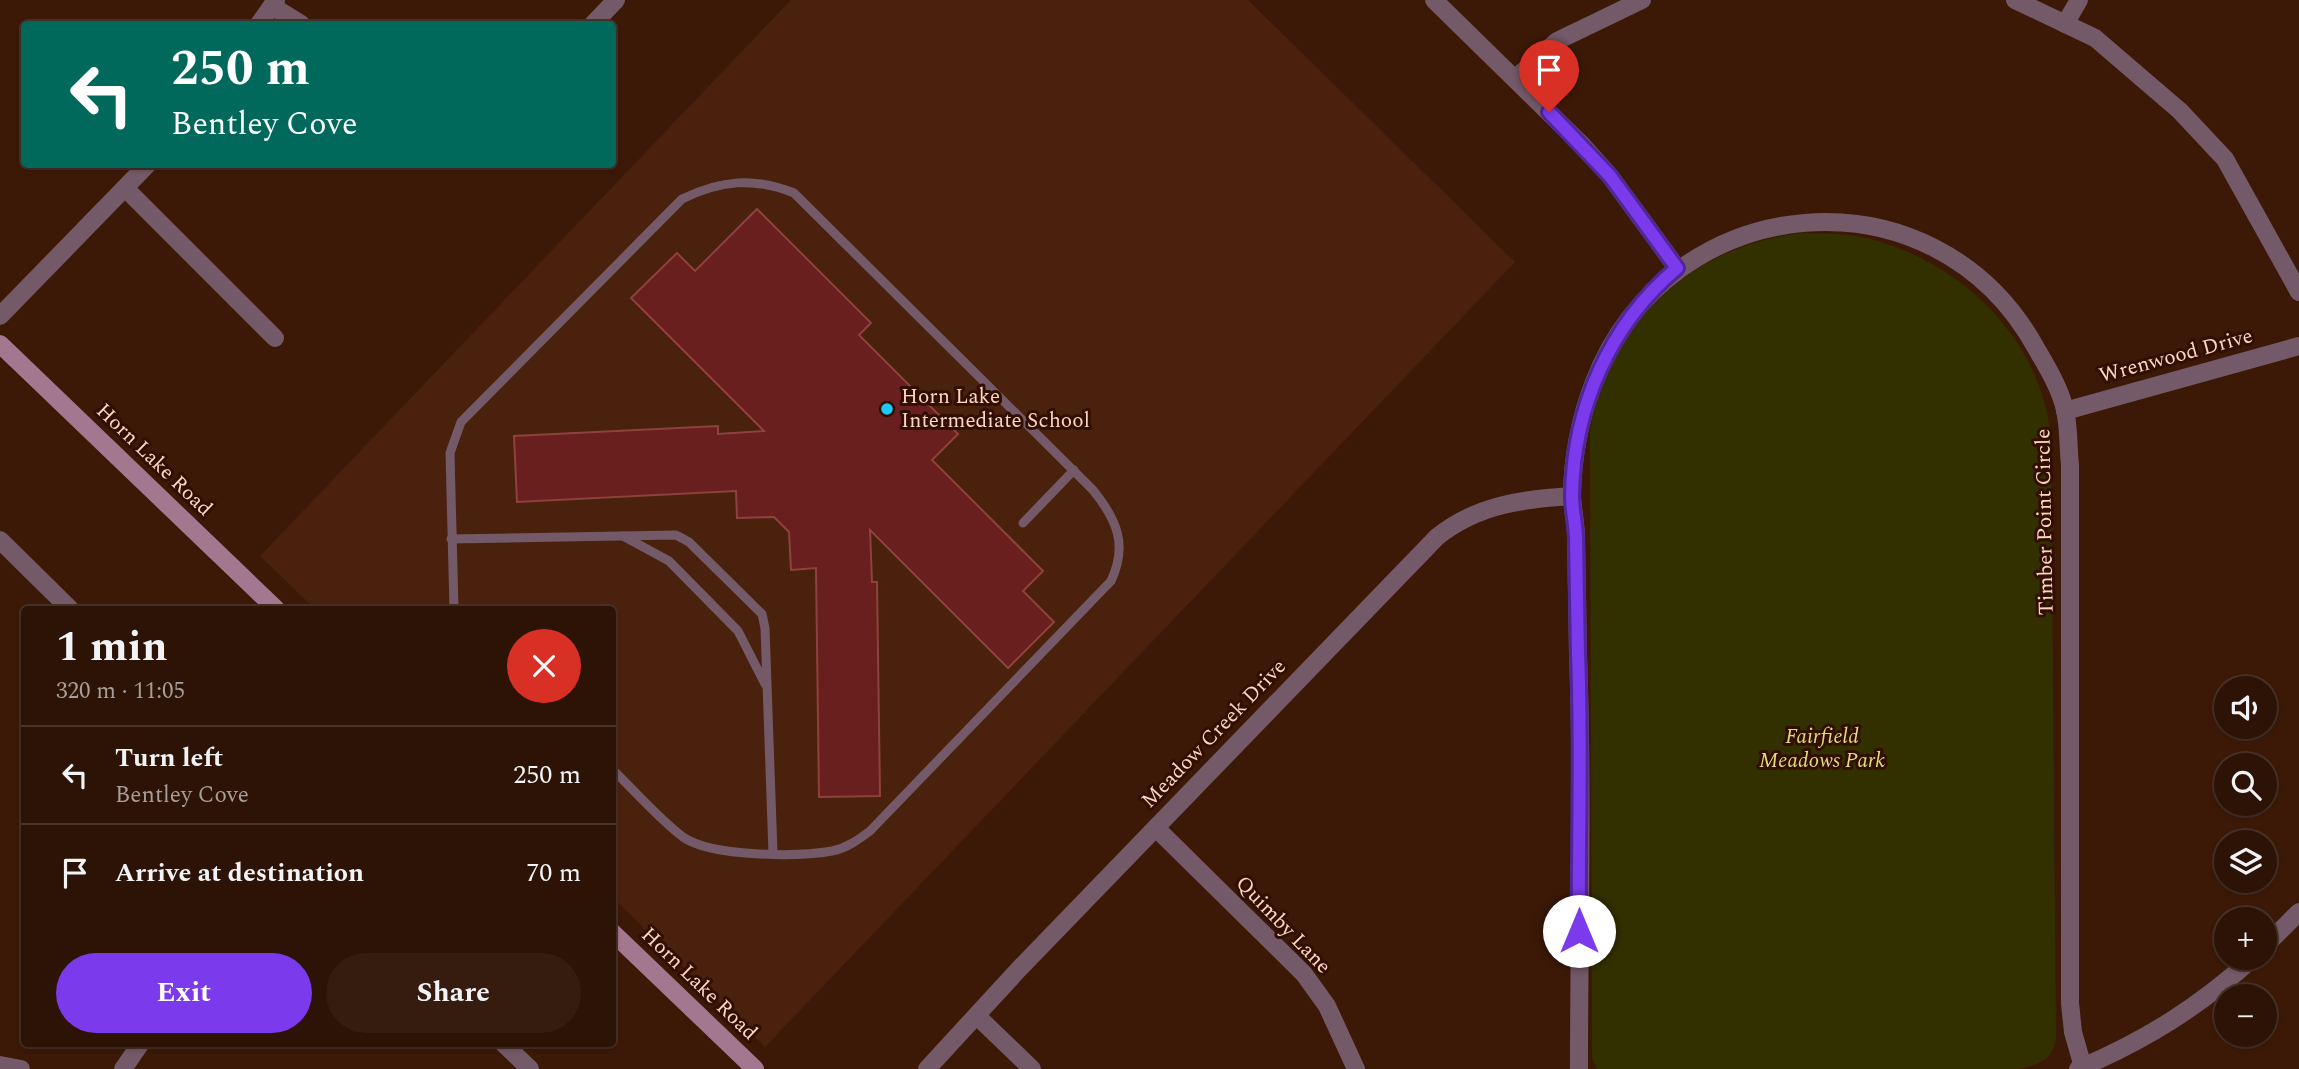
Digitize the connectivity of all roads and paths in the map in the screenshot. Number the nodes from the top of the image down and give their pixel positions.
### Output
1 (617, 0) edge
2 (1434, 0) edge
3 (1642, 0) edge
4 (2015, 0) edge
5 (2079, 0) edge
6 (274, 3) edge
7 (260, 21) edge
8 (297, 21) edge
9 (596, 21) edge
10 (2065, 24) junction
11 (1516, 78) junction
12 (144, 168) edge
13 (125, 188) junction
14 (1677, 268) junction
15 (2299, 292) edge
16 (0, 316) edge
17 (275, 338) dead end
18 (0, 344) edge
19 (2299, 346) edge
20 (2065, 411) junction
21 (1073, 470) junction
22 (1572, 496) junction
23 (1023, 523) dead end
24 (623, 536) junction
25 (451, 539) junction
26 (0, 540) edge
27 (67, 606) edge
28 (273, 606) edge
29 (454, 606) edge
30 (768, 689) junction
31 (616, 773) edge
32 (1156, 828) junction
33 (773, 853) junction
34 (2299, 912) edge
35 (2277, 934) edge
36 (616, 936) edge
37 (2239, 970) edge
38 (978, 1017) junction
39 (138, 1047) edge
40 (507, 1047) edge
41 (0, 1065) edge
42 (2081, 1068) edge
43 (21, 1069) edge
44 (123, 1069) edge
45 (530, 1069) edge
46 (755, 1069) edge
47 (927, 1069) edge
48 (1032, 1069) edge
49 (1356, 1069) edge
50 (1579, 1069) edge

1 - 9 street
2 - 11 street
3 - 11 street
4 - 10 street
5 - 10 street
6 - 7 street
6 - 8 street
10 - 15 street
11 - 14 street
12 - 13 street
13 - 16 street
13 - 17 street
14 - 20 street, Timber Point Circle
14 - 22 street, Timber Point Circle
18 - 28 main road, Horn Lake Road
19 - 20 street, Wrenwood Drive
20 - 42 street, Timber Point Circle
21 - 23 lane
21 - 25 lane
21 - 33 lane
22 - 32 street, Meadow Creek Drive
22 - 50 street, Timber Point Circle
24 - 25 lane
24 - 30 lane
24 - 30 lane
25 - 29 lane
26 - 27 street
30 - 33 lane
31 - 33 lane
32 - 38 street, Meadow Creek Drive
32 - 49 street, Quimby Lane
34 - 35 street
36 - 46 main road, Horn Lake Road
37 - 42 street
38 - 47 street, Meadow Creek Drive
38 - 48 street
39 - 44 street
40 - 45 street
41 - 43 street

